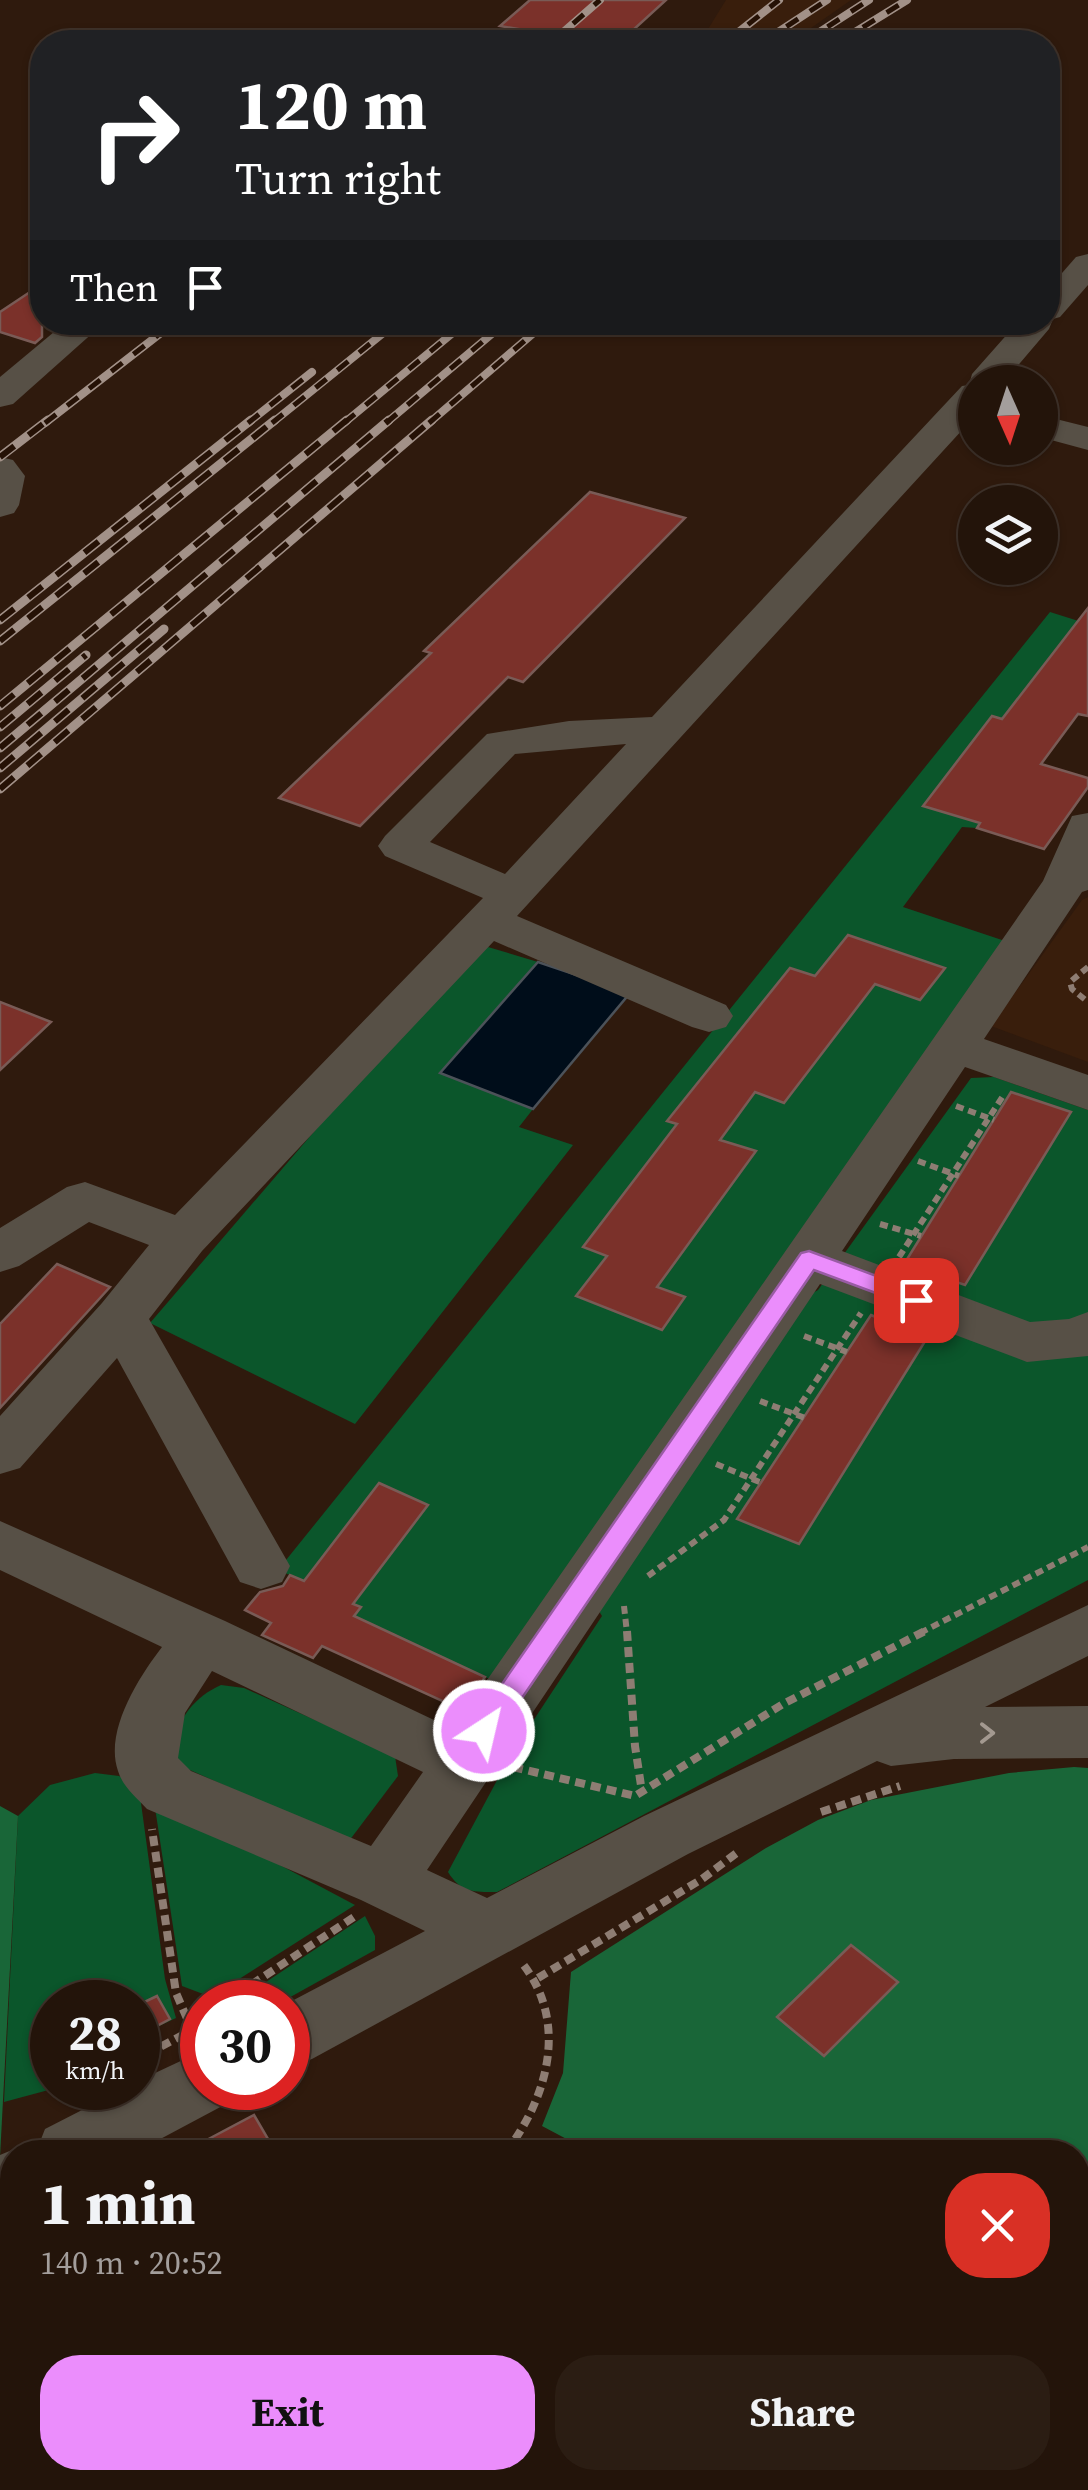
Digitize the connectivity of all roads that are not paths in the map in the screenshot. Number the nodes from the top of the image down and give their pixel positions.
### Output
1 (1086, 270) edge
2 (1060, 297) edge
3 (73, 335) edge
4 (1025, 335) edge
5 (1001, 365) edge
6 (0, 396) edge
7 (958, 415) edge
8 (1058, 431) edge
9 (1088, 439) edge
10 (0, 468) edge
11 (0, 505) edge
12 (660, 730) junction
13 (1088, 826) edge
14 (1077, 878) edge
15 (500, 908) junction
16 (709, 1016) dead end
17 (954, 1046) junction
18 (1088, 1093) edge
19 (182, 1238) junction
20 (0, 1253) edge
21 (809, 1259) junction
22 (120, 1316) junction
23 (1088, 1332) edge
24 (0, 1453) edge
25 (0, 1544) edge
26 (261, 1566) dead end
27 (1088, 1628) edge
28 (204, 1638) junction
29 (1088, 1732) edge
30 (855, 1744) junction
31 (463, 1762) junction
32 (392, 1884) junction
33 (489, 1930) junction
34 (310, 2025) edge
35 (180, 2069) edge
36 (86, 2140) edge

1 - 2 street
3 - 6 street
4 - 5 street
7 - 12 street
8 - 9 street
10 - 11 street
12 - 15 street
12 - 15 street
13 - 14 street
14 - 17 street
15 - 16 street
15 - 19 street
17 - 18 street
17 - 21 street
19 - 20 street
19 - 22 street
21 - 23 street
21 - 31 street
22 - 24 street
22 - 26 street
25 - 28 street
27 - 30 street
28 - 31 street
28 - 32 street
30 -> 29 street
30 - 33 street
31 - 32 street
32 - 33 street
33 - 34 street
35 - 36 street

